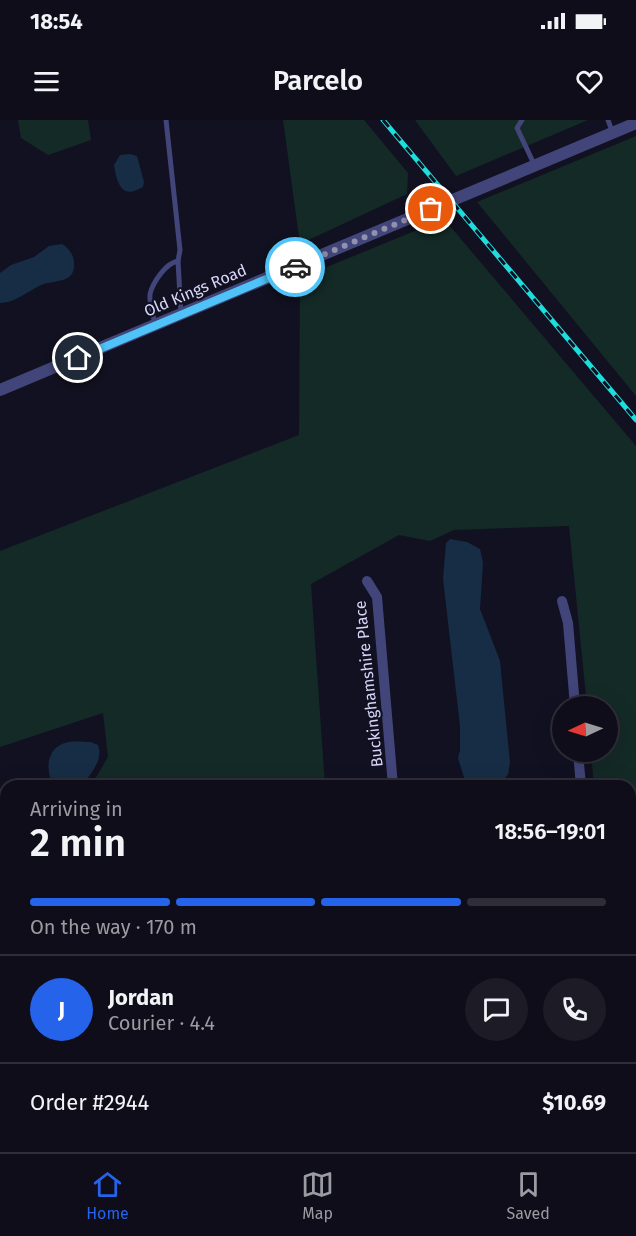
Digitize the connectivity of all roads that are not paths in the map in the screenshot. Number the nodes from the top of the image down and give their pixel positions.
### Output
1 (166, 120) edge
2 (522, 120) edge
3 (608, 120) edge
4 (636, 123) edge
5 (613, 133) junction
6 (535, 166) junction
7 (178, 261) junction
8 (181, 315) junction
9 (156, 325) junction
10 (0, 390) edge
11 (367, 581) dead end
12 (562, 601) dead end
13 (573, 696) edge
14 (579, 762) edge
15 (392, 780) edge
16 (580, 780) edge

1 - 7 lane
2 - 6 lane
3 - 5 lane
4 - 5 street, Old Kings Road
5 - 6 street, Old Kings Road
6 - 8 street, Old Kings Road
7 - 8 lane
7 - 9 lane
8 - 9 street, Old Kings Road
9 - 10 street, Old Kings Road
11 - 15 street, Buckinghamshire Place
12 - 13 street
14 - 16 street

